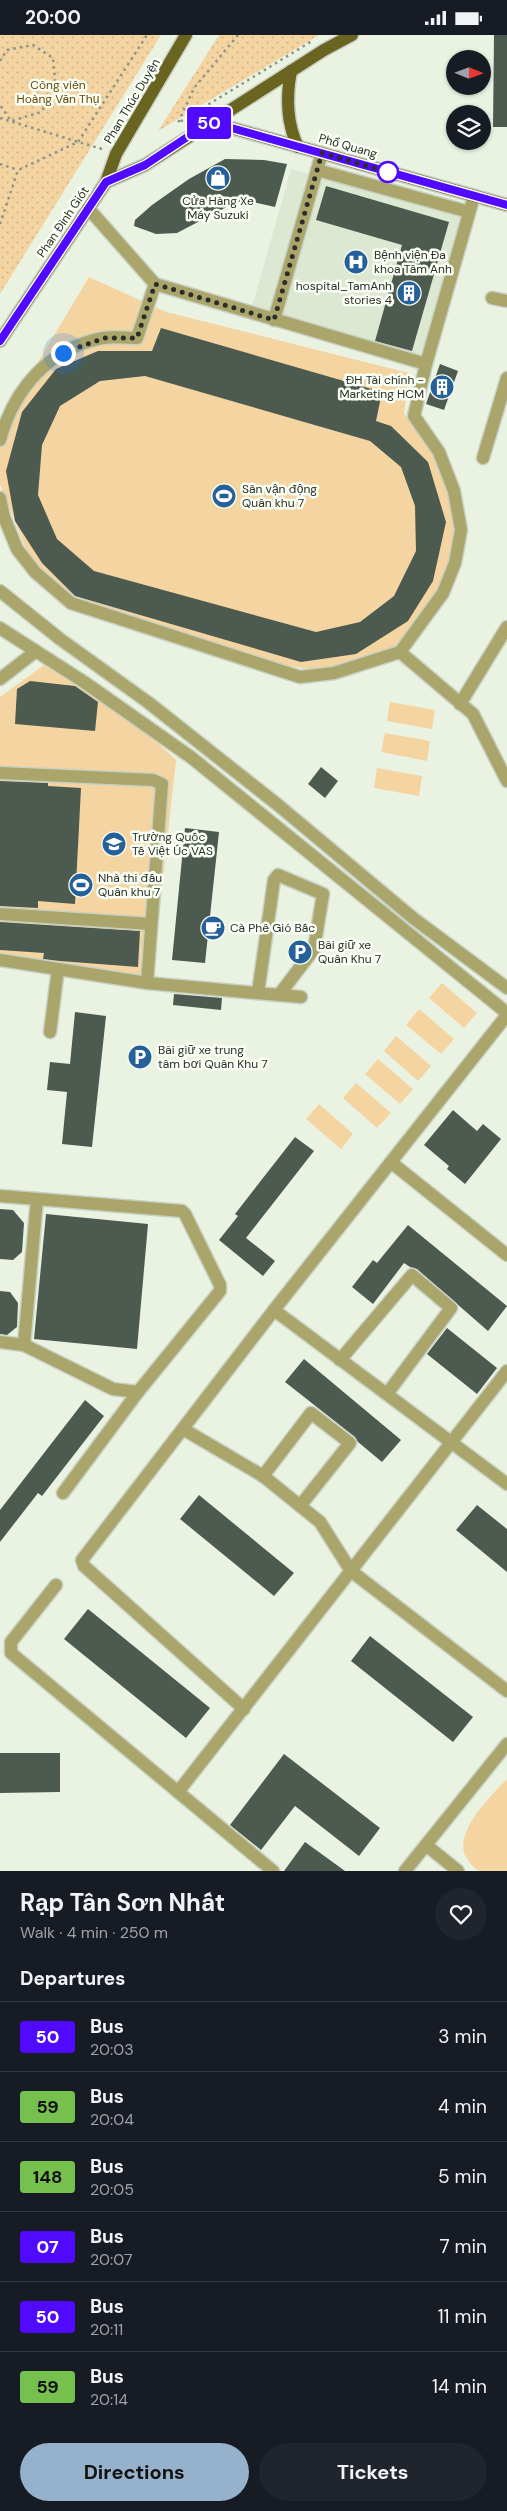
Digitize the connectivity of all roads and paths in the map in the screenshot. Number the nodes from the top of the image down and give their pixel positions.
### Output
1 (147, 35) edge
2 (186, 35) edge
3 (190, 35) edge
4 (238, 35) edge
5 (352, 35) edge
6 (316, 39) dead end
7 (0, 61) edge
8 (168, 66) junction
9 (291, 71) junction
10 (0, 105) edge
11 (0, 117) edge
12 (11, 121) junction
13 (210, 122) junction
14 (78, 143) junction
15 (298, 147) junction
16 (322, 153) junction
17 (116, 154) junction
18 (0, 164) edge
19 (18, 170) junction
20 (317, 170) junction
21 (106, 182) junction
22 (474, 196) junction
23 (507, 205) edge
24 (88, 208) junction
25 (469, 212) junction
26 (0, 224) edge
27 (155, 284) junction
28 (492, 297) dead end
29 (507, 301) edge
30 (274, 320) junction
31 (0, 341) edge
32 (426, 365) junction
33 (507, 378) edge
34 (0, 440) edge
35 (483, 458) dead end
36 (0, 498) edge
37 (0, 591) edge
38 (507, 627) edge
39 (0, 628) edge
40 (36, 651) junction
41 (400, 652) junction
42 (0, 679) edge
43 (460, 704) junction
44 (0, 773) edge
45 (507, 781) edge
46 (0, 914) edge
47 (151, 924) junction
48 (0, 960) edge
49 (58, 969) junction
50 (146, 983) junction
51 (507, 988) edge
52 (258, 993) junction
53 (279, 995) junction
54 (301, 997) dead end
55 (507, 1014) edge
56 (50, 1032) dead end
57 (392, 1163) junction
58 (0, 1196) edge
59 (37, 1199) junction
60 (507, 1255) edge
61 (274, 1310) junction
62 (0, 1343) edge
63 (24, 1345) junction
64 (340, 1360) junction
65 (507, 1371) edge
66 (138, 1392) junction
67 (386, 1394) junction
68 (183, 1429) junction
69 (451, 1443) junction
70 (263, 1476) junction
71 (507, 1484) edge
72 (63, 1493) dead end
73 (300, 1506) junction
74 (351, 1571) junction
75 (56, 1585) dead end
76 (507, 1691) edge
77 (244, 1709) junction
78 (507, 1744) edge
79 (178, 1792) junction
80 (426, 1845) junction
81 (273, 1871) edge
82 (405, 1871) edge
83 (458, 1871) edge

1 - 14 path
2 - 8 main road, Phan Thúc Duyện
3 - 8 main road
4 - 6 path
5 - 9 main road, Phan Đình Giót
7 - 12 path
8 - 17 main road, Phan Thúc Duyện
9 - 13 main road, Phan Đình Giót
9 - 15 main road
10 - 12 path
11 - 12 path
12 - 14 path
13 - 15 main road, Phổ Quang
13 - 21 main road, Phan Đình Giót
14 - 17 path
14 - 19 path
15 - 16 main road, Phổ Quang
16 - 20 street
16 - 22 main road, Phổ Quang
17 - 21 main road, Phan Thúc Duyện
18 - 19 path
19 - 26 path
20 - 25 street
20 - 30 street
21 - 24 main road, Phan Đình Giót
22 - 23 main road, Phổ Quang
22 - 25 street
24 - 27 street
24 - 31 main road, Phan Đình Giót
25 - 32 street
27 - 30 street
27 - 34 street
28 - 29 street
30 - 32 street
32 - 41 street
33 - 35 street
36 - 41 street
37 - 51 street
38 - 43 street
39 - 40 street
40 - 42 street
40 - 55 street
41 - 43 street
43 - 45 street
44 - 47 street
46 - 47 street
47 - 50 street
48 - 49 street
49 - 50 street
49 - 56 street
50 - 52 street
52 - 53 street
52 - 53 street
53 - 54 street
55 - 57 street
57 - 60 street
57 - 61 street
58 - 59 street
59 - 63 street
59 - 66 street
61 - 64 street
61 - 68 street
62 - 63 street
63 - 66 street
64 - 67 street
64 - 67 street
65 - 69 street
66 - 72 street
67 - 69 street
68 - 70 street
68 - 77 street
69 - 71 street
69 - 74 street
70 - 73 street
70 - 73 street
73 - 74 street
74 - 76 street
74 - 77 street
75 - 79 street
77 - 79 street
78 - 80 street
79 - 81 street
80 - 82 street
80 - 83 street

